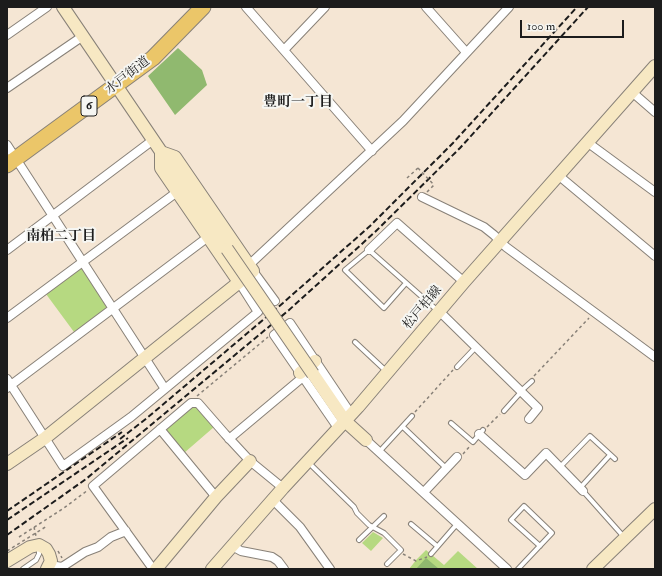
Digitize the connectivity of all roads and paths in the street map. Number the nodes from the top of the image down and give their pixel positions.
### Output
1 (47, 7) edge
2 (203, 7) edge
3 (246, 7) edge
4 (325, 7) edge
5 (426, 7) edge
6 (509, 7) edge
7 (65, 8) edge
8 (7, 36) edge
9 (83, 36) junction
10 (284, 50) junction
11 (466, 52) junction
12 (655, 66) edge
13 (117, 86) junction
14 (7, 88) edge
15 (632, 92) junction
16 (655, 112) edge
17 (153, 140) junction
18 (587, 142) junction
19 (7, 145) edge
20 (372, 151) junction
21 (161, 152) junction
22 (12, 162) edge
23 (558, 175) junction
24 (407, 178) dead end
25 (177, 192) junction
26 (655, 192) edge
27 (422, 197) joint
28 (52, 216) junction
29 (208, 237) junction
30 (500, 240) junction
31 (7, 250) edge
32 (368, 250) junction
33 (655, 256) edge
34 (82, 262) junction
35 (251, 268) junction
36 (238, 282) junction
37 (464, 282) junction
38 (406, 283) junction
39 (274, 301) dead end
40 (112, 308) junction
41 (438, 311) junction
42 (595, 312) junction
43 (7, 318) edge
44 (274, 335) junction
45 (355, 342) dead end
46 (475, 348) junction
47 (655, 356) edge
48 (145, 357) junction
49 (315, 361) junction
50 (457, 367) joint
51 (388, 373) junction
52 (305, 375) junction
53 (532, 381) joint
54 (8, 384) edge
55 (165, 389) junction
56 (522, 392) junction
57 (195, 402) junction
58 (504, 411) joint
59 (412, 416) joint
60 (529, 419) dead end
61 (345, 421) junction
62 (452, 423) dead end
63 (403, 427) junction
64 (160, 429) junction
65 (481, 432) junction
66 (45, 438) junction
67 (229, 439) junction
68 (366, 440) joint
69 (473, 442) junction
70 (380, 451) junction
71 (610, 455) junction
72 (457, 457) joint
73 (615, 459) dead end
74 (250, 460) junction
75 (307, 462) junction
76 (7, 464) edge
77 (560, 467) junction
78 (446, 469) junction
79 (93, 486) junction
80 (283, 488) junction
81 (581, 490) junction
82 (424, 492) junction
83 (216, 497) junction
84 (272, 500) junction
85 (655, 509) edge
86 (384, 516) dead end
87 (411, 524) dead end
88 (458, 524) junction
89 (47, 526) dead end
90 (374, 526) junction
91 (34, 527) junction
92 (126, 531) junction
93 (19, 537) dead end
94 (625, 538) junction
95 (38, 540) junction
96 (359, 540) dead end
97 (232, 546) junction
98 (437, 546) junction
99 (540, 546) junction
100 (401, 550) junction
101 (7, 551) edge
102 (430, 554) joint
103 (7, 561) edge
104 (387, 564) dead end
105 (48, 567) edge
106 (22, 569) edge
107 (154, 569) edge
108 (212, 569) edge
109 (284, 569) edge
110 (330, 569) edge
111 (507, 569) edge
112 (518, 569) edge
113 (593, 569) edge

1 - 8 street
2 - 13 highway, 水戸街道 / 6
3 - 10 street
4 - 10 street
5 - 11 street
6 - 11 street
7 - 9 street
9 - 13 street
9 - 14 street
10 - 20 street
11 - 20 street
12 - 15 street, 松戸柏線
13 - 17 street
13 - 22 highway, 水戸街道 / 6
15 - 16 street
15 - 18 street, 松戸柏線
17 - 21 street
17 - 28 street
18 - 23 street, 松戸柏線
18 - 26 street
19 - 22 street
20 - 35 street
21 - 25 street
21 - 35 street
21 - 52 street, bridge
22 - 28 street
23 - 30 street, 松戸柏線
23 - 33 street
24 - 27 path, bridge
25 - 29 street
25 - 34 street
27 - 30 street
28 - 31 street
28 - 34 street
29 - 36 street
29 - 40 street
30 - 37 street, 松戸柏線
30 - 42 street
32 - 37 street
32 - 38 lane
32 - 38 lane
34 - 40 street
34 - 43 street
35 - 36 street
35 - 39 street
36 - 48 street
36 - 55 street
37 - 41 street, 松戸柏線
38 - 41 lane
40 - 48 street
40 - 54 street
41 - 46 street
41 - 51 street, 松戸柏線
42 - 47 street
42 - 53 path
44 - 49 street
44 - 52 street
44 - 57 path
45 - 51 lane
46 - 50 lane
46 - 56 street
48 - 55 street
48 - 66 street
49 - 52 street
49 - 61 street
50 - 59 path
51 - 61 street, 松戸柏線
52 - 61 street
52 - 67 street
53 - 56 lane
54 - 66 street
55 - 66 street
56 - 58 lane
56 - 60 street
57 - 64 street
57 - 67 street
58 - 65 path
59 - 63 lane
61 - 68 street
61 - 75 street, 松戸柏線
62 - 69 lane
63 - 70 lane
63 - 78 lane
64 - 79 street
64 - 83 street
65 - 69 lane
65 - 77 street
66 - 76 street
67 - 74 street
68 - 70 street
69 - 72 path
70 - 82 street
71 - 73 lane
71 - 77 lane
71 - 81 lane
72 - 78 street
74 - 80 street
74 - 83 street
75 - 80 street, 松戸柏線
75 - 90 lane
77 - 81 street
78 - 82 street
79 - 91 path
79 - 92 street
80 - 84 street, 松戸柏線
81 - 94 lane
82 - 88 street
83 - 107 street
84 - 97 street, 松戸柏線
84 - 110 street
85 - 94 street
86 - 90 lane
87 - 98 lane
88 - 98 lane
88 - 111 street
89 - 101 path, bridge
90 - 96 lane
90 - 100 lane
91 - 93 path
91 - 95 path
92 - 105 street
92 - 107 street
94 - 113 street
95 - 103 street
95 - 105 street
95 - 106 lane
97 - 108 street, 松戸柏線
97 - 109 street
98 - 102 lane
99 - 99 lane
99 - 112 lane
100 - 102 path
100 - 104 lane

